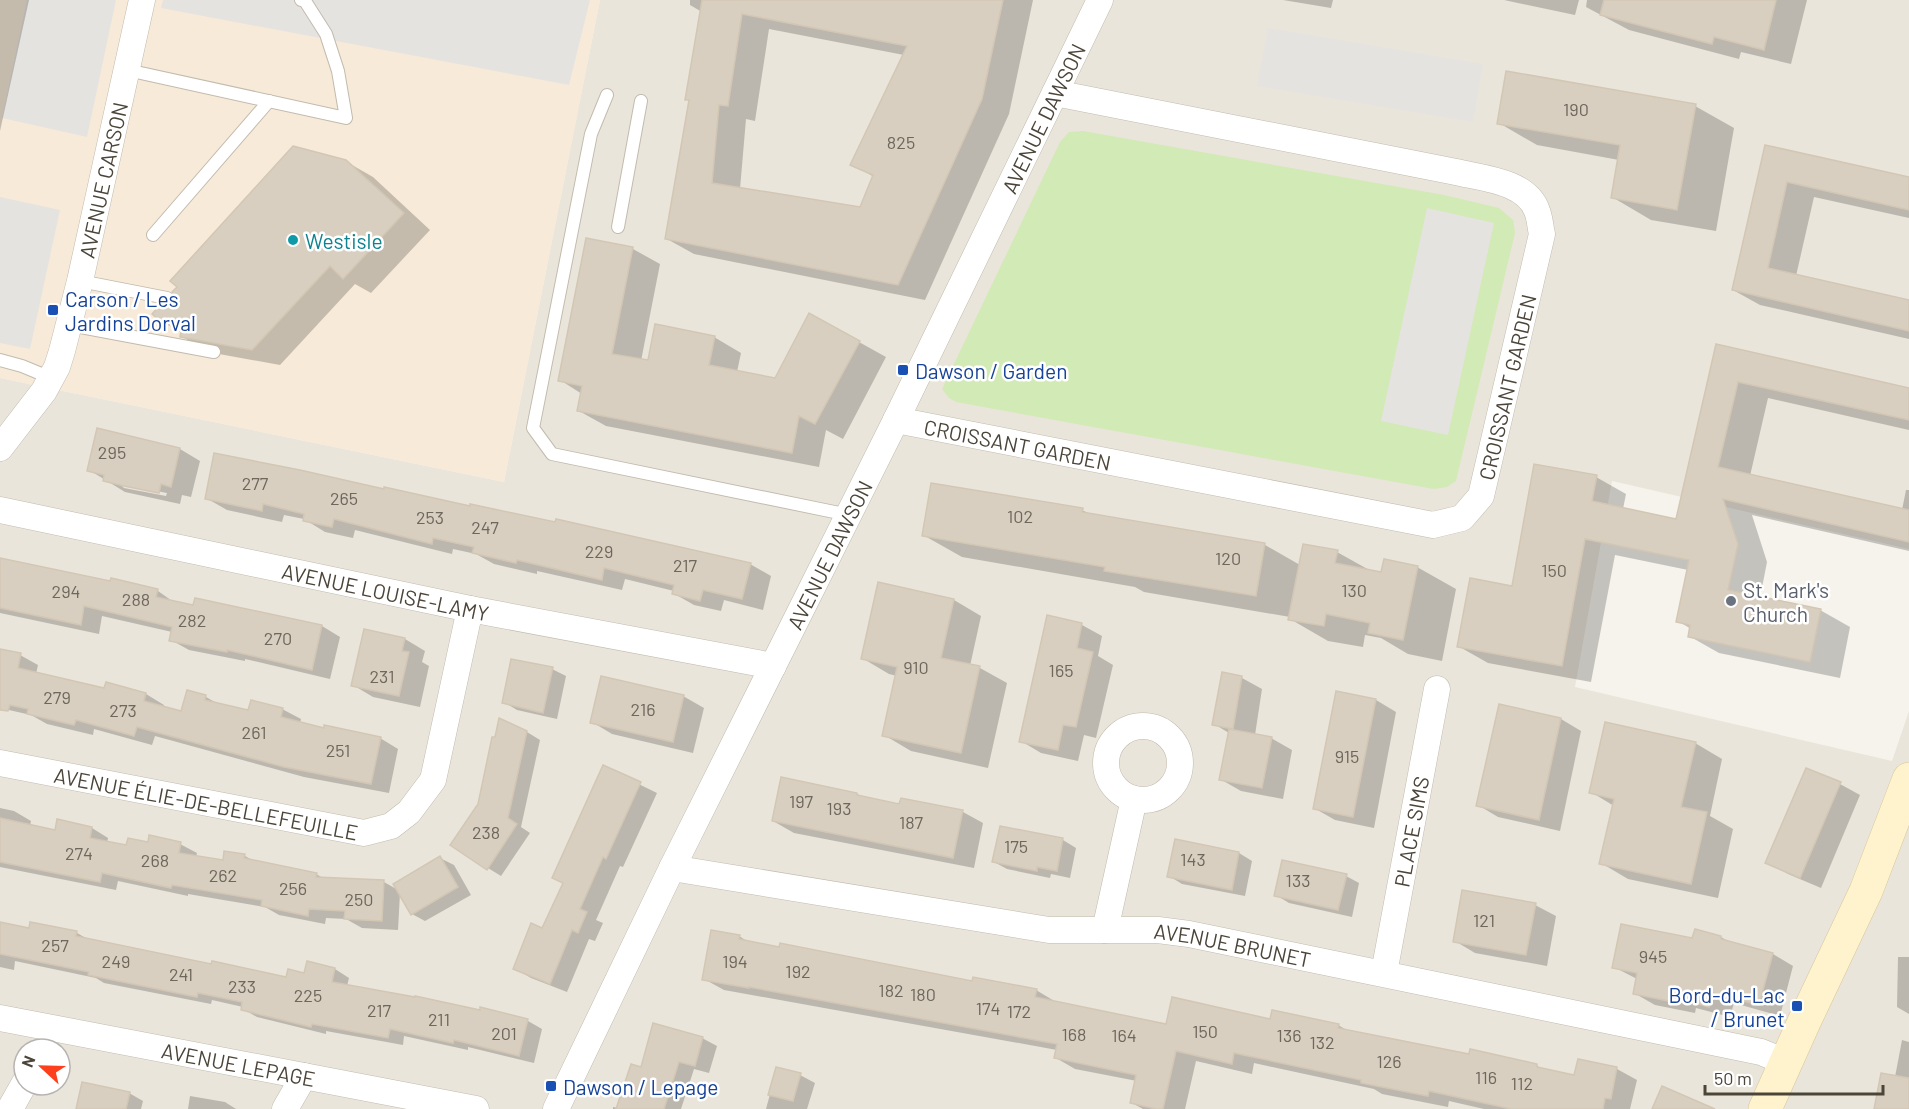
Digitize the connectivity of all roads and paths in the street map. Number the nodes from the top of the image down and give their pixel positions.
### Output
1 (142, 0) edge
2 (301, 0) edge
3 (1100, 0) edge
4 (127, 70) junction
5 (1056, 93) junction
6 (607, 95) dead end
7 (269, 101) junction
8 (641, 101) dead end
9 (618, 227) dead end
10 (153, 235) dead end
11 (80, 281) junction
12 (167, 298) dead end
13 (70, 325) junction
14 (214, 352) dead end
15 (0, 360) edge
16 (51, 378) junction
17 (896, 420) junction
18 (0, 448) edge
19 (0, 510) edge
20 (849, 515) junction
21 (470, 609) junction
22 (773, 666) junction
23 (1437, 689) dead end
24 (0, 763) edge
25 (1909, 779) edge
26 (1134, 799) dead end
27 (672, 868) junction
28 (1105, 930) junction
29 (1384, 973) junction
30 (0, 1018) edge
31 (45, 1037) edge
32 (72, 1042) edge
33 (1785, 1062) junction
34 (304, 1076) junction
35 (285, 1109) edge
36 (476, 1109) edge
37 (556, 1109) edge
38 (1765, 1109) edge

1 - 4 street, AVENUE CARSON
2 - 7 lane
3 - 5 street, AVENUE DAWSON
4 - 7 lane
4 - 11 street, AVENUE CARSON
5 - 17 street, AVENUE DAWSON
5 - 17 street, CROISSANT GARDEN
6 - 20 lane
7 - 10 lane
8 - 9 lane
11 - 12 lane
11 - 13 street, AVENUE CARSON
13 - 14 lane
13 - 16 street, AVENUE CARSON
15 - 16 lane
16 - 18 street, AVENUE CARSON
17 - 20 street, AVENUE DAWSON
19 - 21 street, AVENUE LOUISE-LAMY
20 - 22 street, AVENUE DAWSON
21 - 22 street, AVENUE LOUISE-LAMY
21 - 24 street, AVENUE ÉLIE-DE-BELLEFEUILLE
22 - 27 street, AVENUE DAWSON
23 - 29 street, PLACE SIMS
25 - 33 street
26 - 28 street
27 - 28 street, AVENUE BRUNET
27 - 37 street, AVENUE DAWSON
28 - 29 street, AVENUE BRUNET
29 - 33 street, AVENUE BRUNET
30 - 31 street, AVENUE LEPAGE
32 - 34 street, AVENUE LEPAGE
33 - 38 street
34 - 35 street
34 - 36 street, AVENUE LEPAGE

